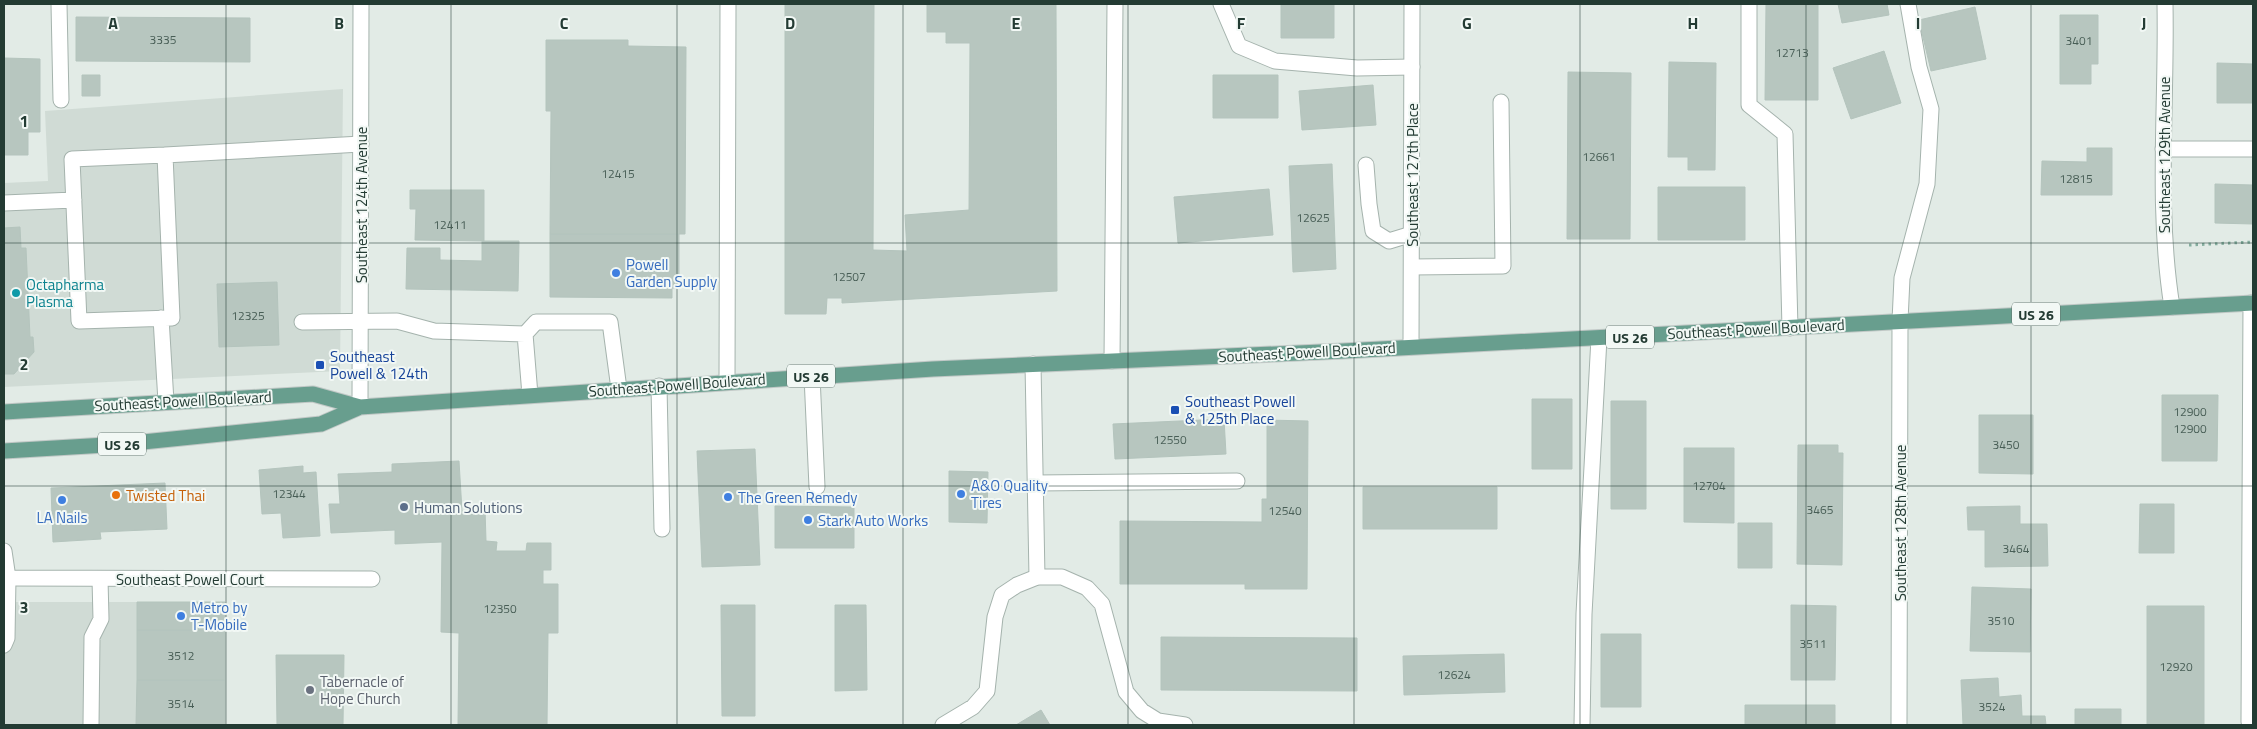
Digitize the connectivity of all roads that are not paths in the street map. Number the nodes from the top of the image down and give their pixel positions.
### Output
1 (60, 4) edge
2 (361, 4) edge
3 (728, 4) edge
4 (1114, 4) edge
5 (1222, 4) edge
6 (1412, 4) edge
7 (1749, 4) edge
8 (1908, 4) edge
9 (2165, 4) edge
10 (1412, 67) junction
11 (61, 100) dead end
12 (1501, 102) dead end
13 (361, 144) junction
14 (2163, 149) junction
15 (2253, 149) edge
16 (165, 155) junction
17 (1366, 165) dead end
18 (74, 200) junction
19 (4, 203) edge
20 (1412, 234) junction
21 (1412, 267) junction
22 (2252, 303) edge
23 (2172, 306) junction
24 (161, 318) junction
25 (361, 320) junction
26 (1900, 321) junction
27 (302, 322) dead end
28 (1790, 328) junction
29 (525, 334) junction
30 (1599, 338) junction
31 (1411, 347) junction
32 (1112, 361) junction
33 (1033, 364) junction
34 (812, 376) junction
35 (727, 382) junction
36 (660, 386) junction
37 (619, 389) junction
38 (530, 395) junction
39 (166, 402) junction
40 (360, 407) junction
41 (4, 412) edge
42 (4, 451) edge
43 (1237, 481) dead end
44 (1036, 483) junction
45 (817, 487) dead end
46 (662, 529) dead end
47 (4, 551) edge
48 (1037, 577) junction
49 (8, 578) junction
50 (100, 579) junction
51 (372, 579) dead end
52 (4, 645) edge
53 (2249, 722) dead end
54 (91, 725) edge
55 (943, 725) edge
56 (1186, 725) edge
57 (1582, 725) edge
58 (1899, 725) edge

1 - 11 street
2 - 13 street, Southeast 124th Avenue
3 - 35 street
4 - 32 street
5 - 10 street
6 - 10 street, Southeast 127th Place
7 - 28 street
8 - 26 street, Southeast 128th Avenue
9 - 14 street, Southeast 129th Avenue
10 - 20 street, Southeast 127th Place
12 - 21 street
13 - 16 street
13 - 25 street, Southeast 124th Avenue
14 - 15 street
14 - 23 street, Southeast 129th Avenue
16 - 18 street
16 - 24 street
17 - 20 street
18 - 19 street
18 - 24 street
20 - 21 street, Southeast 127th Place
21 - 31 street, Southeast 127th Place
22 - 23 main road, Southeast Powell Boulevard / US 26
22 - 53 street
23 - 26 main road, Southeast Powell Boulevard / US 26
24 - 39 street
25 - 27 street
25 - 29 street
25 - 40 street, Southeast 124th Avenue
26 - 28 main road, Southeast Powell Boulevard / US 26
26 - 58 street, Southeast 128th Avenue
28 - 30 main road, Southeast Powell Boulevard / US 26
29 - 37 street
29 - 38 street
30 - 31 main road, Southeast Powell Boulevard / US 26
30 - 57 street
31 - 32 main road, Southeast Powell Boulevard / US 26
32 - 33 main road, Southeast Powell Boulevard / US 26
33 - 34 main road, Southeast Powell Boulevard / US 26
33 - 44 street
34 - 35 main road, Southeast Powell Boulevard / US 26
34 - 45 street
35 - 36 main road, Southeast Powell Boulevard / US 26
36 - 37 main road, Southeast Powell Boulevard / US 26
36 - 46 street
37 - 38 main road, Southeast Powell Boulevard / US 26
38 - 40 main road, Southeast Powell Boulevard / US 26
39 - 40 main road, Southeast Powell Boulevard / US 26
39 - 41 main road, Southeast Powell Boulevard / US 26
40 - 42 main road, Southeast Powell Boulevard / US 26
43 - 44 street
44 - 48 street
47 - 49 street
48 - 55 street
48 - 56 street
49 - 50 street, Southeast Powell Court
49 - 52 street
50 - 51 street, Southeast Powell Court
50 - 54 street

